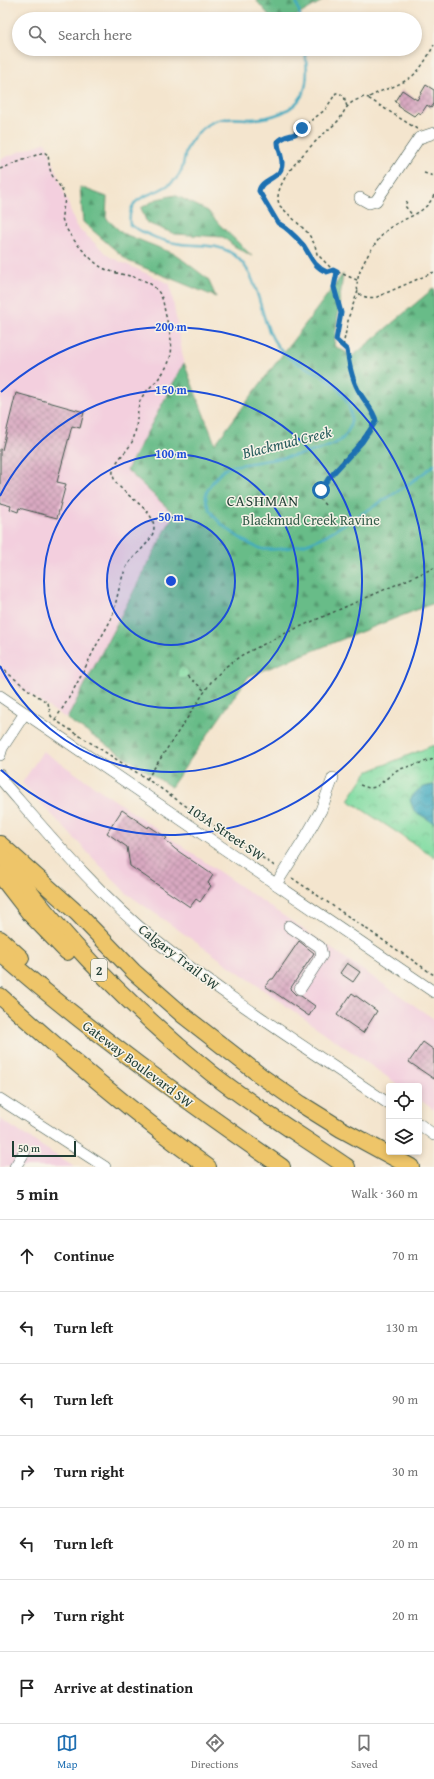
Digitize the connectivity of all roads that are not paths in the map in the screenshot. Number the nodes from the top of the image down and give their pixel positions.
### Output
1 (432, 134) edge
2 (360, 198) dead end
3 (0, 696) edge
4 (25, 713) junction
5 (0, 755) edge
6 (0, 775) edge
7 (333, 778) dead end
8 (0, 844) edge
9 (0, 853) edge
10 (0, 875) edge
11 (276, 884) junction
12 (289, 926) dead end
13 (0, 939) edge
14 (0, 953) edge
15 (300, 989) dead end
16 (434, 992) edge
17 (0, 996) edge
18 (107, 1041) junction
19 (212, 1073) junction
20 (0, 1099) edge
21 (386, 1102) edge
22 (422, 1126) edge
23 (434, 1135) edge
24 (26, 1151) dead end
25 (15, 1167) edge
26 (105, 1167) edge
27 (208, 1167) edge
28 (282, 1167) edge
29 (347, 1167) edge
30 (411, 1167) edge

1 - 2 street
3 - 4 street, 103A Street SW
4 - 5 street
4 - 11 street, 103A Street SW
6 - 21 street, Calgary Trail SW
7 - 11 street
8 - 30 highway
9 - 19 highway, 2
10 - 19 highway
11 - 16 street, 103A Street SW
12 - 15 street
13 - 18 highway
14 - 18 highway, Gateway Boulevard SW
17 - 27 highway
18 - 28 highway, Gateway Boulevard SW
19 - 29 highway, 2
20 - 26 street
22 - 23 street
24 - 25 street

